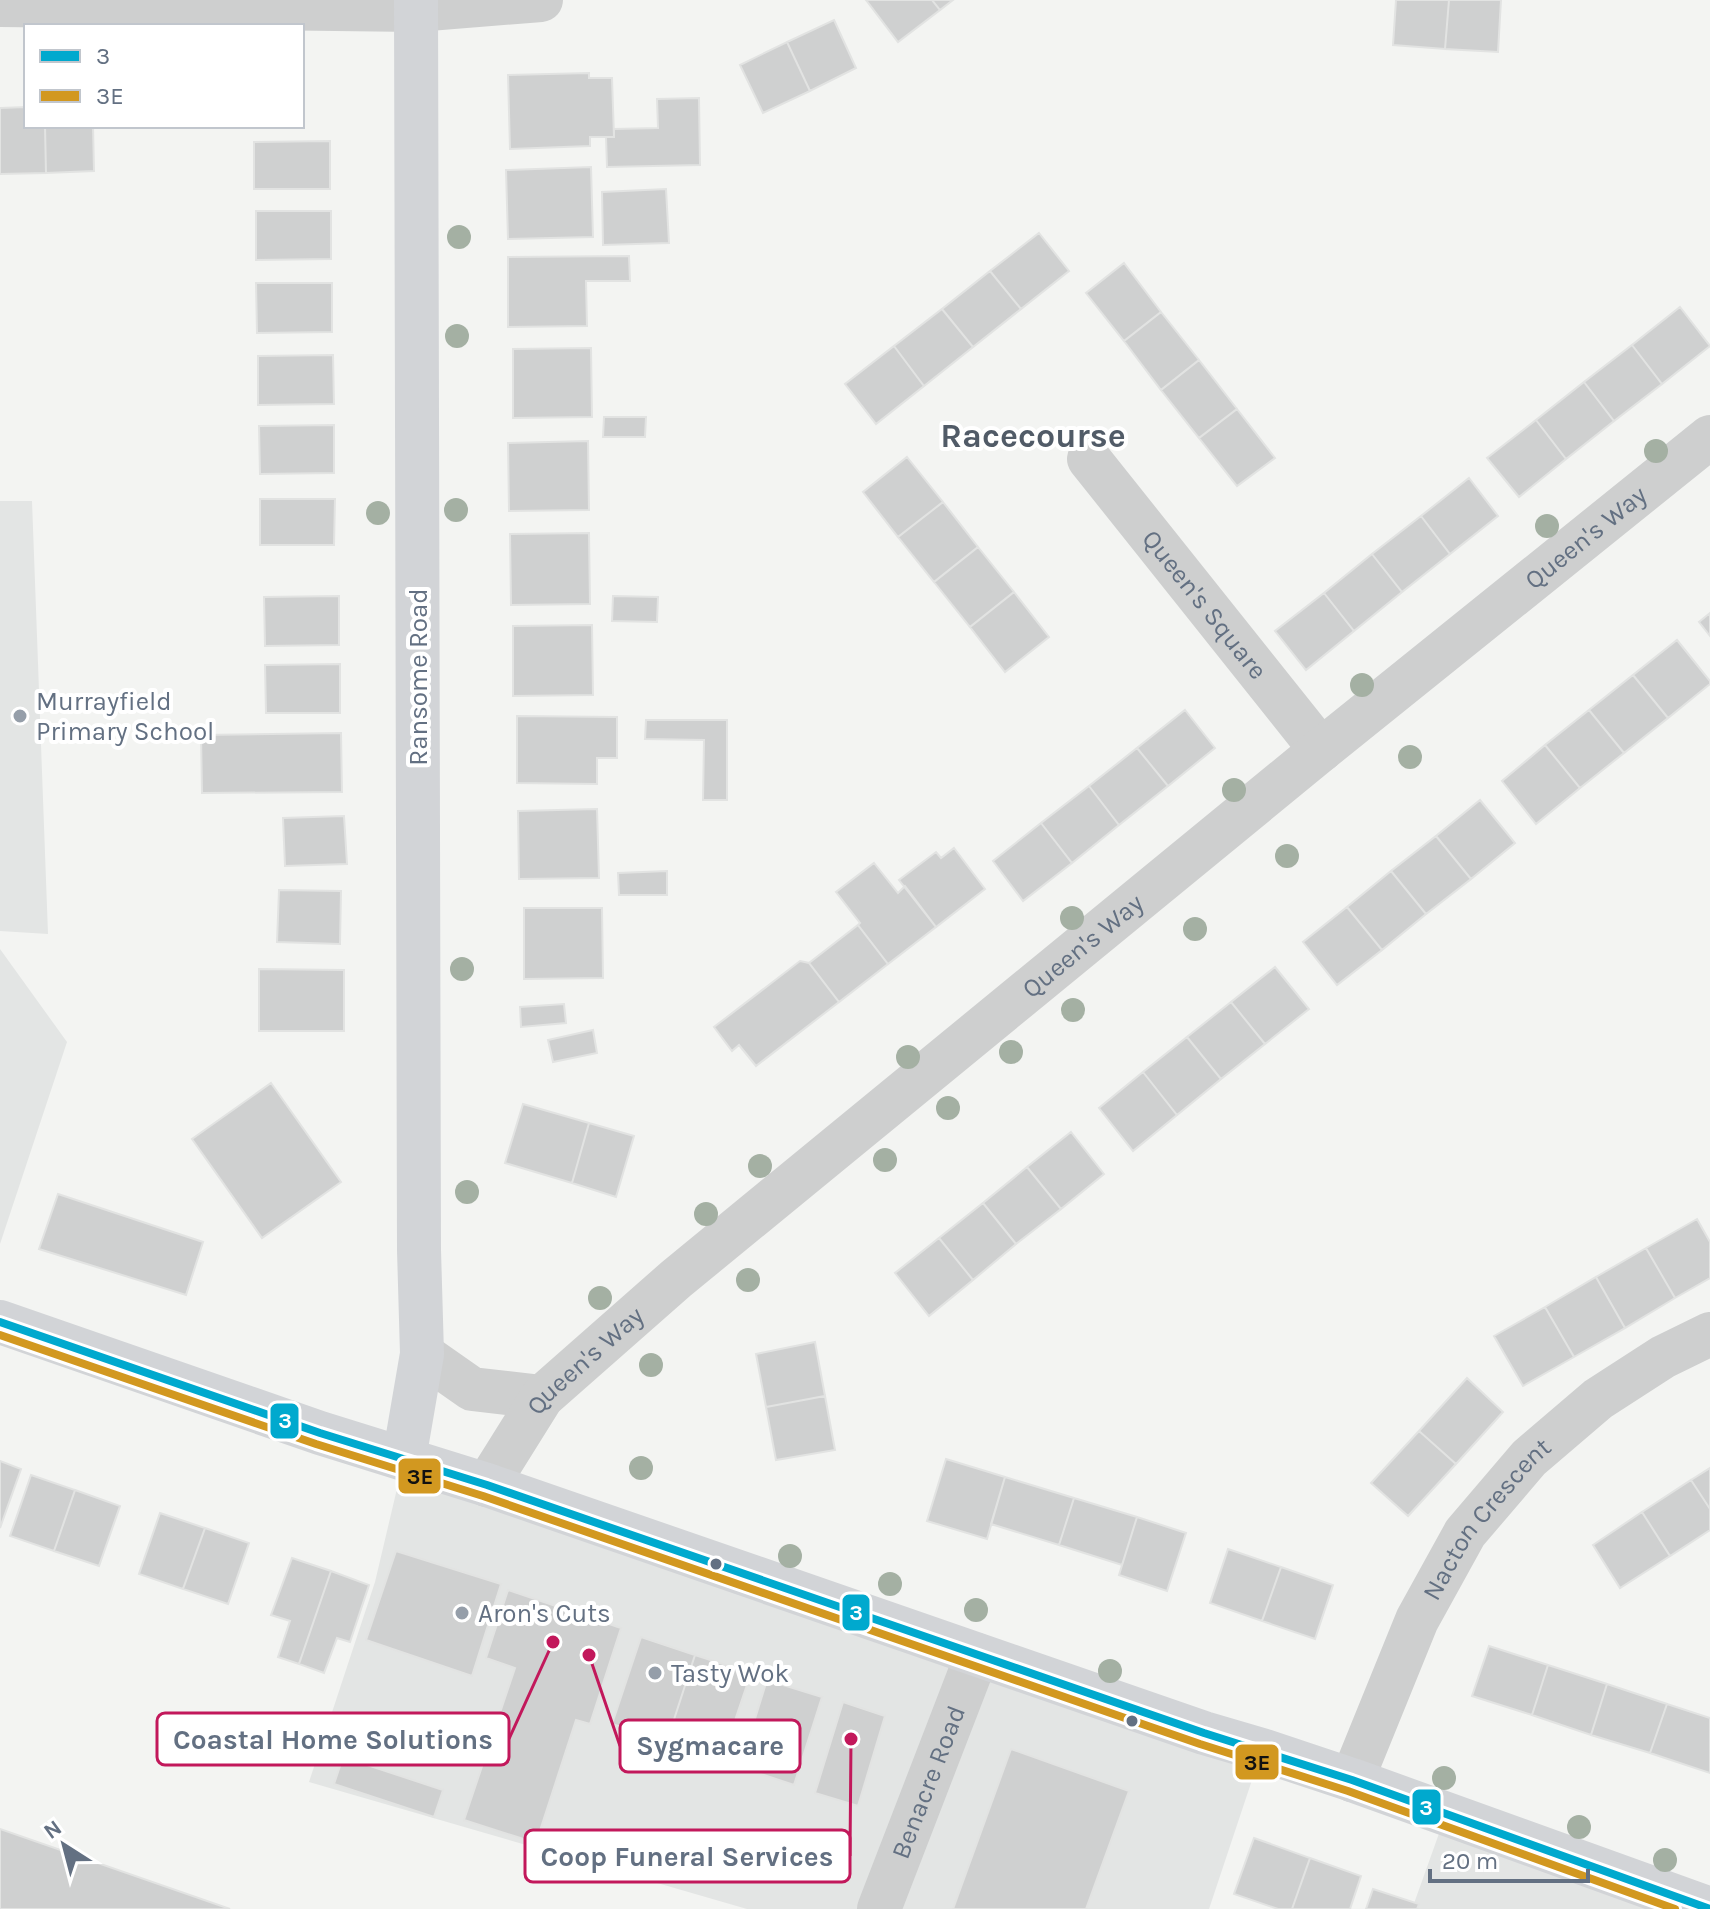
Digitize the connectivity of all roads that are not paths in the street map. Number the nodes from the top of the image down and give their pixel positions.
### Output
1 (541, 0) edge
2 (0, 5) edge
3 (416, 5) edge
4 (1710, 437) edge
5 (1089, 459) dead end
6 (1321, 750) junction
7 (0, 1322) edge
8 (1710, 1334) edge
9 (422, 1354) junction
10 (542, 1397) junction
11 (404, 1459) junction
12 (487, 1485) junction
13 (977, 1655) junction
14 (1352, 1780) junction
15 (879, 1909) edge
16 (1710, 1909) edge

1 - 3 street
2 - 3 street
3 - 9 street, Ransome Road
4 - 6 street, Queen's Way
5 - 6 street, Queen's Square
6 - 10 street, Queen's Way
7 - 11 street
8 - 14 street, Nacton Crescent
9 - 10 street
9 - 11 street, Ransome Road
10 - 12 street, Queen's Way
11 - 12 street
12 - 13 street
13 - 14 street
13 - 15 street, Benacre Road
14 - 16 street

